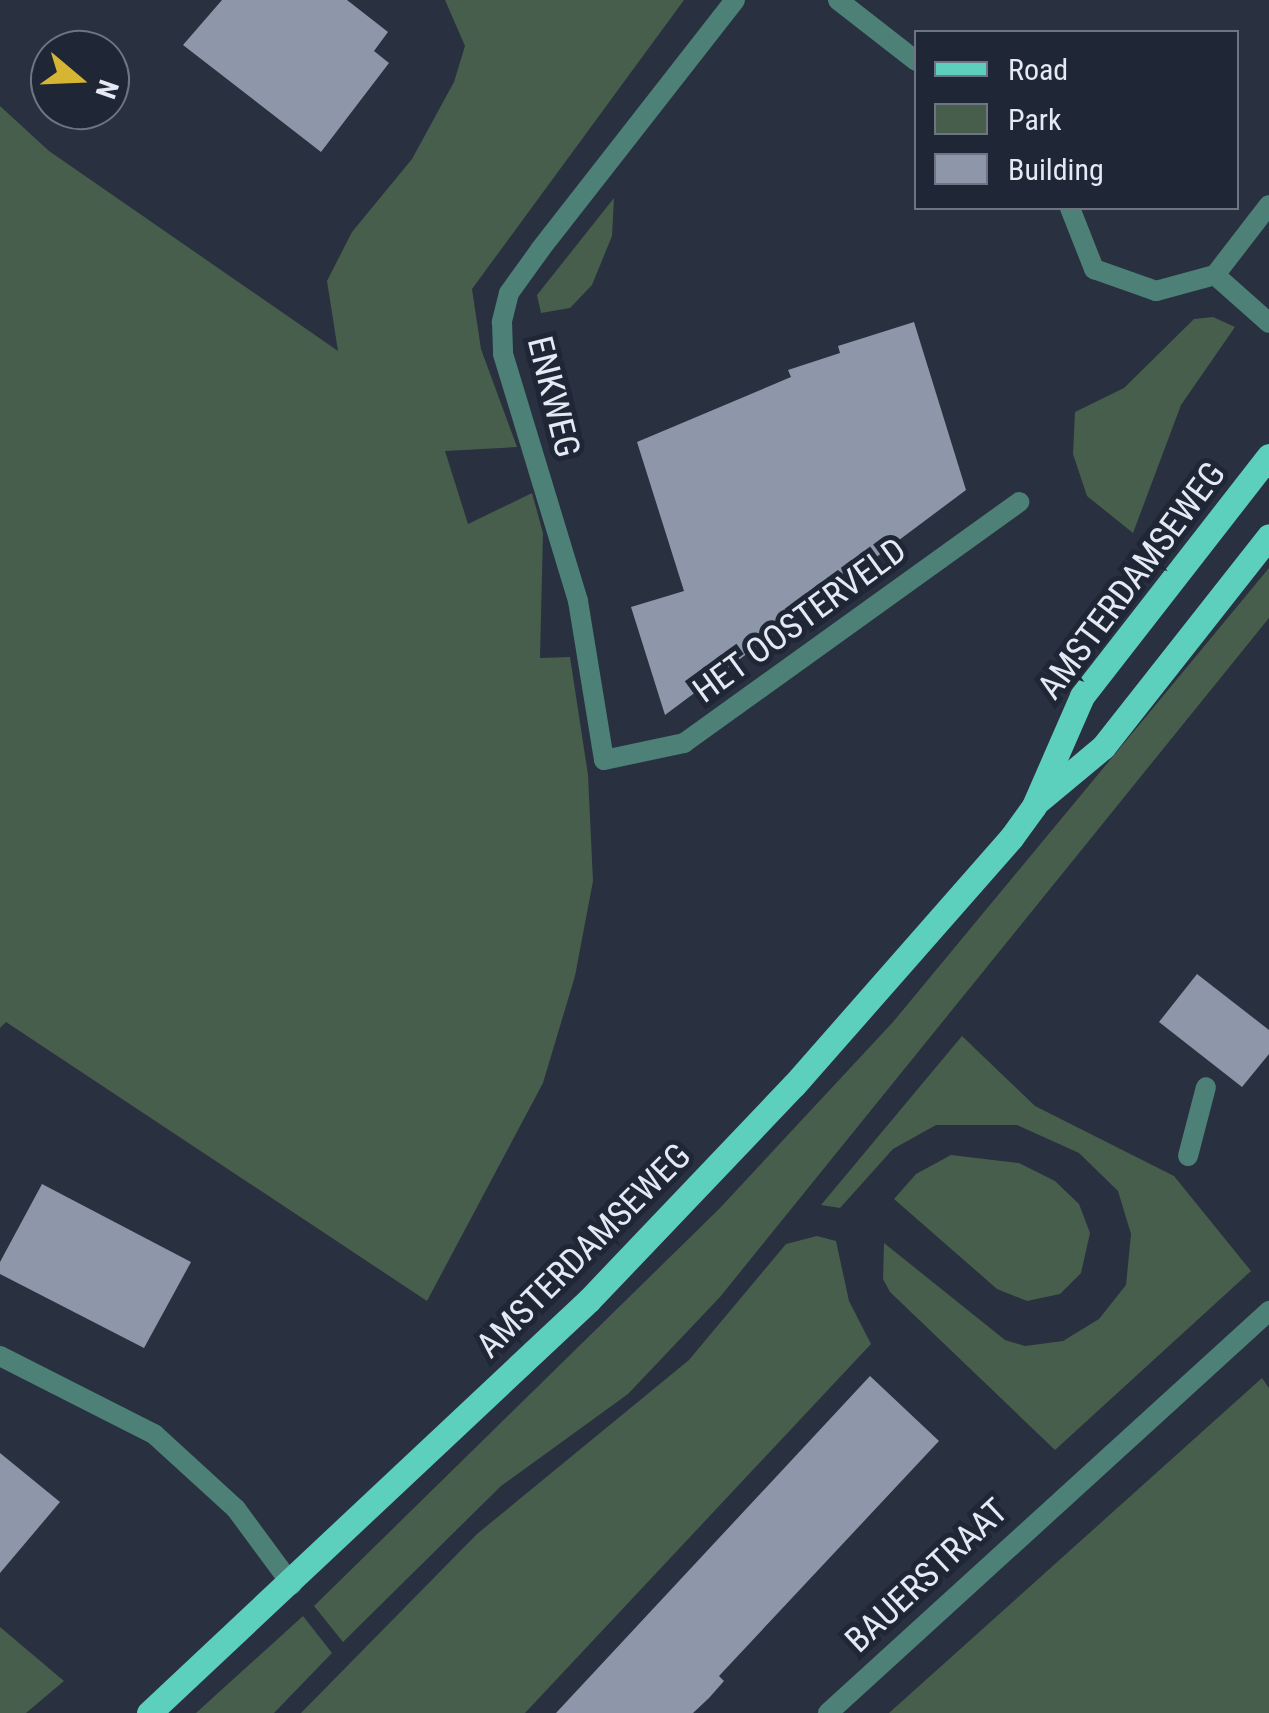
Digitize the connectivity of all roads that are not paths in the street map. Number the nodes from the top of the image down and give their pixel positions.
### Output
1 (735, 0) edge
2 (838, 0) edge
3 (914, 59) edge
4 (1269, 205) edge
5 (1071, 210) edge
6 (1214, 275) junction
7 (1269, 322) edge
8 (1269, 456) edge
9 (1020, 502) dead end
10 (1269, 536) edge
11 (604, 760) joint
12 (1034, 806) junction
13 (1206, 1087) dead end
14 (1188, 1156) dead end
15 (1266, 1320) edge
16 (0, 1356) edge
17 (292, 1585) junction
18 (149, 1713) edge
19 (828, 1713) edge

1 - 11 street, ENKWEG
2 - 3 street
4 - 6 street
5 - 6 street
6 - 7 street
8 - 12 main road, AMSTERDAMSEWEG
9 - 11 street, HET OOSTERVELD
10 - 12 main road, AMSTERDAMSEWEG
12 - 17 main road, AMSTERDAMSEWEG
13 - 14 street
15 - 19 street, BAUERSTRAAT
16 - 17 street
17 - 18 main road, AMSTERDAMSEWEG

